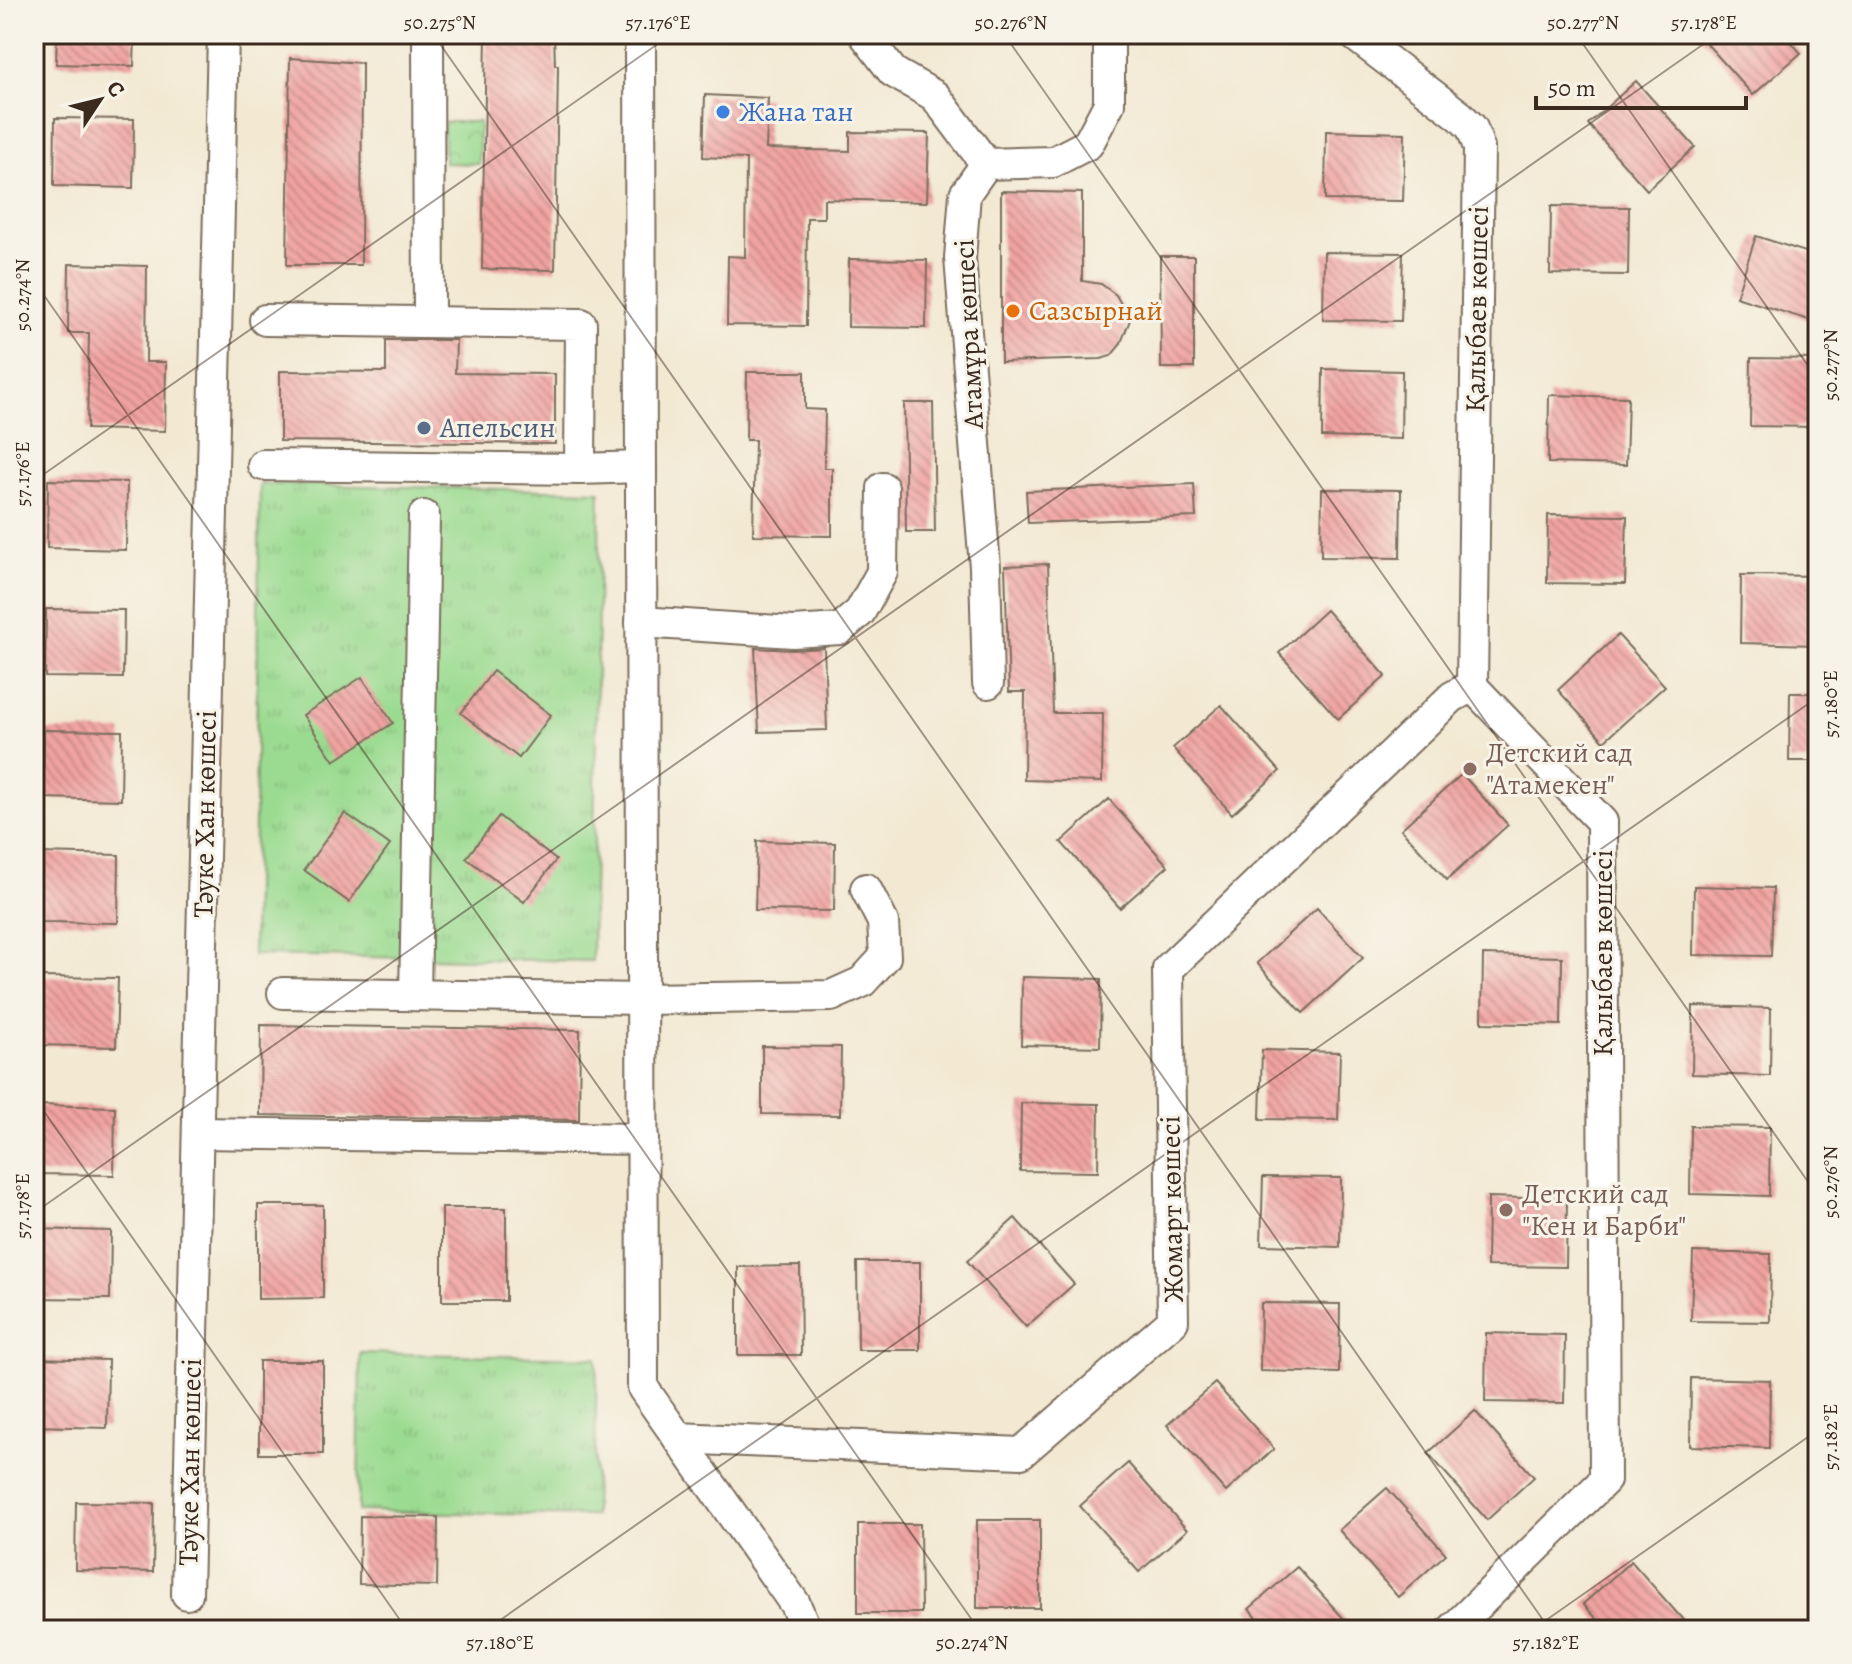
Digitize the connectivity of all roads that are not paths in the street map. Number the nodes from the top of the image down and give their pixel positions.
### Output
1 (223, 34) edge
2 (428, 34) edge
3 (640, 34) edge
4 (864, 34) edge
5 (1109, 34) edge
6 (1353, 34) edge
7 (986, 164) junction
8 (265, 320) dead end
9 (429, 322) junction
10 (263, 465) dead end
11 (641, 467) junction
12 (580, 469) junction
13 (883, 488) dead end
14 (424, 516) dead end
15 (641, 622) junction
16 (988, 683) dead end
17 (1472, 686) junction
18 (866, 889) dead end
19 (283, 993) dead end
20 (415, 995) junction
21 (642, 999) junction
22 (198, 1133) junction
23 (643, 1139) junction
24 (678, 1438) junction
25 (187, 1594) dead end
26 (806, 1630) edge
27 (1452, 1630) edge

1 - 22 street, Тәуке Хан көшесі
2 - 9 street
3 - 11 street
4 - 7 street
5 - 7 street
6 - 17 street, Қалыбаев көшесі
7 - 16 street, Атамұра көшесі
8 - 9 street
9 - 12 street
10 - 12 street
11 - 12 street
11 - 15 street
13 - 15 street
14 - 20 street
15 - 21 street
17 - 24 street, Жомарт көшесі
17 - 27 street, Қалыбаев көшесі
18 - 21 street
19 - 20 street
20 - 21 street
21 - 23 street
22 - 23 street
22 - 25 street, Тәуке Хан көшесі
23 - 24 street
24 - 26 street

